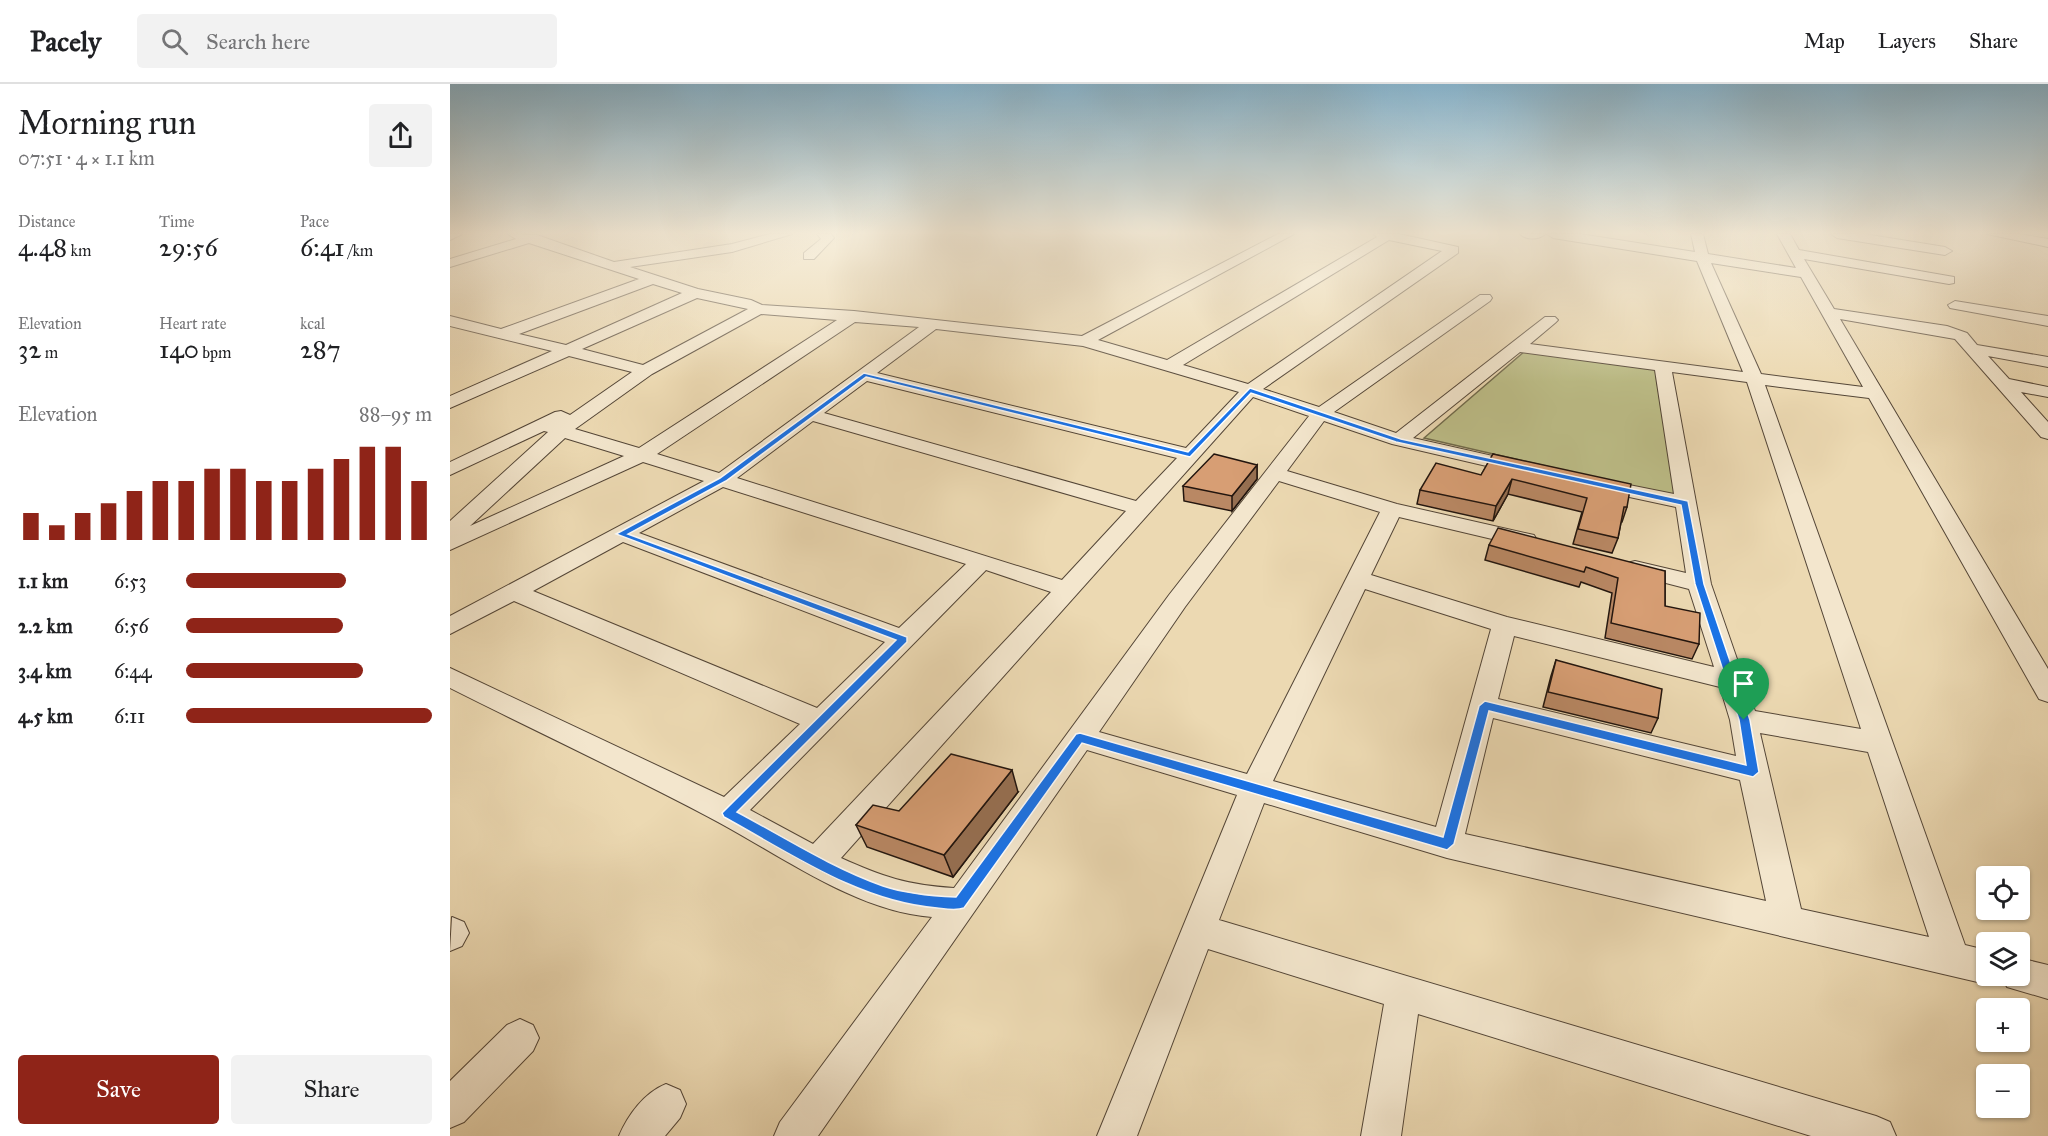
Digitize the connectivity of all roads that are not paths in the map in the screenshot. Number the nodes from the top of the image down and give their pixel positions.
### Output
1 (642, 283) edge
2 (665, 283) edge
3 (1194, 283) edge
4 (1305, 283) edge
5 (1405, 283) edge
6 (1713, 283) edge
7 (1813, 283) edge
8 (695, 293) junction
9 (1485, 298) dead end
10 (1955, 305) dead end
11 (758, 309) junction
12 (1830, 313) junction
13 (854, 316) junction
14 (1550, 320) dead end
15 (450, 321) edge
16 (2048, 321) edge
17 (933, 324) junction
18 (475, 327) junction
19 (503, 334) junction
20 (450, 337) edge
21 (1084, 340) junction
22 (1518, 347) junction
23 (1975, 349) junction
24 (566, 351) junction
25 (2048, 362) edge
26 (1169, 366) junction
27 (1663, 366) junction
28 (645, 370) junction
29 (864, 375) junction
30 (1754, 377) junction
31 (2006, 384) junction
32 (1250, 390) junction
33 (2048, 392) edge
34 (1876, 394) junction
35 (450, 403) edge
36 (811, 415) junction
37 (1319, 415) junction
38 (551, 428) junction
39 (2046, 428) edge
40 (1399, 440) junction
41 (642, 455) junction
42 (1190, 455) junction
43 (450, 469) edge
44 (1541, 472) edge
45 (1273, 473) junction
46 (723, 479) junction
47 (1584, 482) edge
48 (1685, 503) junction
49 (1141, 508) junction
50 (1392, 509) junction
51 (450, 532) edge
52 (621, 534) junction
53 (450, 543) edge
54 (1543, 544) edge
55 (982, 561) junction
56 (1610, 561) edge
57 (1359, 579) junction
58 (1700, 584) junction
59 (1066, 590) junction
60 (513, 592) junction
61 (1504, 625) junction
62 (450, 626) edge
63 (903, 639) junction
64 (2037, 656) edge
65 (450, 677) edge
66 (1732, 681) junction
67 (2048, 692) edge
68 (1485, 706) junction
69 (1744, 720) junction
70 (821, 721) junction
71 (1080, 737) junction
72 (1879, 742) junction
73 (1753, 772) junction
74 (1255, 788) junction
75 (728, 813) junction
76 (1447, 844) junction
77 (817, 862) junction
78 (960, 904) junction
79 (1787, 921) junction
80 (1198, 930) junction
81 (1953, 959) junction
82 (1976, 965) edge
83 (2030, 977) edge
84 (2048, 981) edge
85 (1404, 992) junction
86 (520, 1038) dead end
87 (666, 1104) dead end
88 (450, 1108) edge
89 (1859, 1133) edge
90 (639, 1136) edge
91 (794, 1136) edge
92 (1117, 1136) edge
93 (1381, 1136) edge

1 - 19 street
2 - 8 street
3 - 21 street
4 - 26 street
5 - 32 street
6 - 30 street
7 - 12 street
8 - 11 street
8 - 24 street
9 - 37 street
10 - 16 street
11 - 13 street
11 - 28 street
12 - 23 street
12 - 34 street
13 - 17 street
13 - 41 street
14 - 22 street
15 - 18 street
17 - 21 street
17 - 29 street
18 - 19 street
18 - 20 street
19 - 24 street
21 - 26 street
22 - 27 street
22 - 40 street
23 - 25 street
23 - 31 street
24 - 28 street
24 - 35 street
26 - 32 street
27 - 30 street
27 - 48 street
28 - 38 street
29 - 36 street
29 - 42 street
30 - 34 street
30 - 72 street
31 - 33 street
31 - 39 street
32 - 37 street
32 - 42 street
34 - 64 street
36 - 46 street
36 - 49 street
37 - 40 street
37 - 45 street
38 - 41 street
38 - 43 street
38 - 51 street
40 - 44 street
41 - 46 street
41 - 53 street
42 - 49 street
45 - 50 street
45 - 71 street
46 - 52 street
46 - 55 street
47 - 48 street
48 - 58 street
49 - 59 street
50 - 54 street
50 - 57 street
52 - 60 street
52 - 63 street
55 - 59 street
55 - 63 street
56 - 58 street
57 - 61 street
57 - 74 street
58 - 66 street
59 - 77 street
60 - 62 street
60 - 70 street
61 - 66 street
61 - 68 street
63 - 70 street
64 - 67 street
65 - 75 street
66 - 69 street
68 - 73 street
68 - 76 street
69 - 72 street
69 - 73 street
70 - 75 street
71 - 74 street
71 - 78 street
72 - 81 street
73 - 79 street
74 - 76 street
74 - 80 street
75 - 77 street
76 - 79 street
77 - 78 street
78 - 91 street
79 - 81 street
80 - 85 street
80 - 92 street
81 - 82 street
83 - 84 street
85 - 89 street
85 - 93 street
86 - 88 street
87 - 90 street

